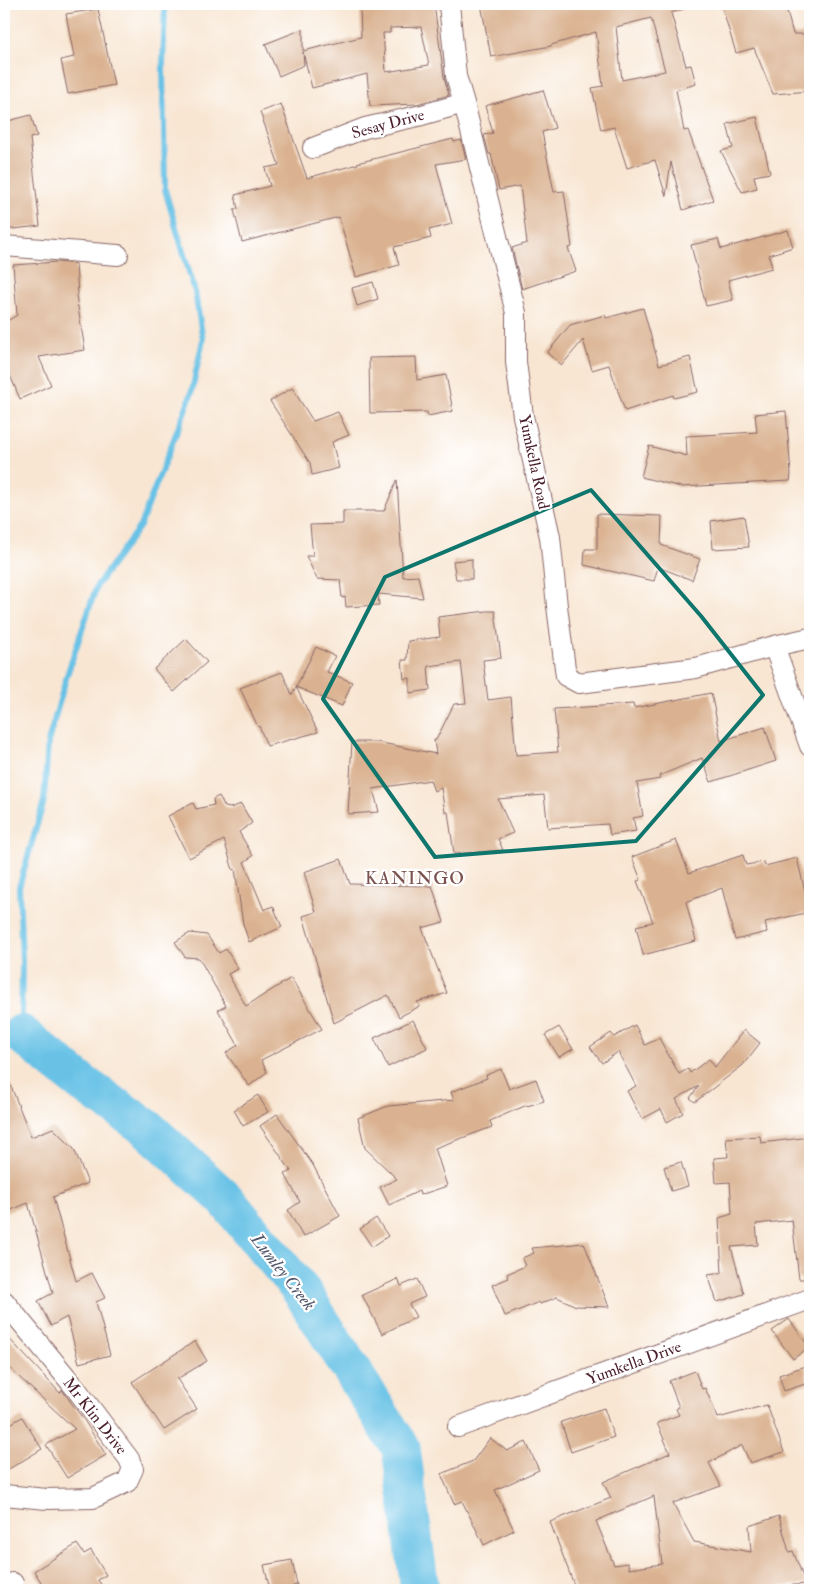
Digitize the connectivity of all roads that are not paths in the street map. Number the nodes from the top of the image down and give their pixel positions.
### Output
1 (449, 4) edge
2 (464, 103) junction
3 (313, 148) dead end
4 (4, 246) edge
5 (118, 255) dead end
6 (810, 638) edge
7 (774, 646) junction
8 (810, 746) edge
9 (810, 1298) edge
10 (4, 1301) edge
11 (458, 1427) dead end
12 (4, 1495) edge

1 - 2 street, Yumkella Road
2 - 3 street, Sesay Drive
2 - 7 street, Yumkella Road
4 - 5 street
6 - 7 street, Yumkella Road
7 - 8 street
9 - 11 street, Yumkella Drive
10 - 12 street, Mr Klin Drive

